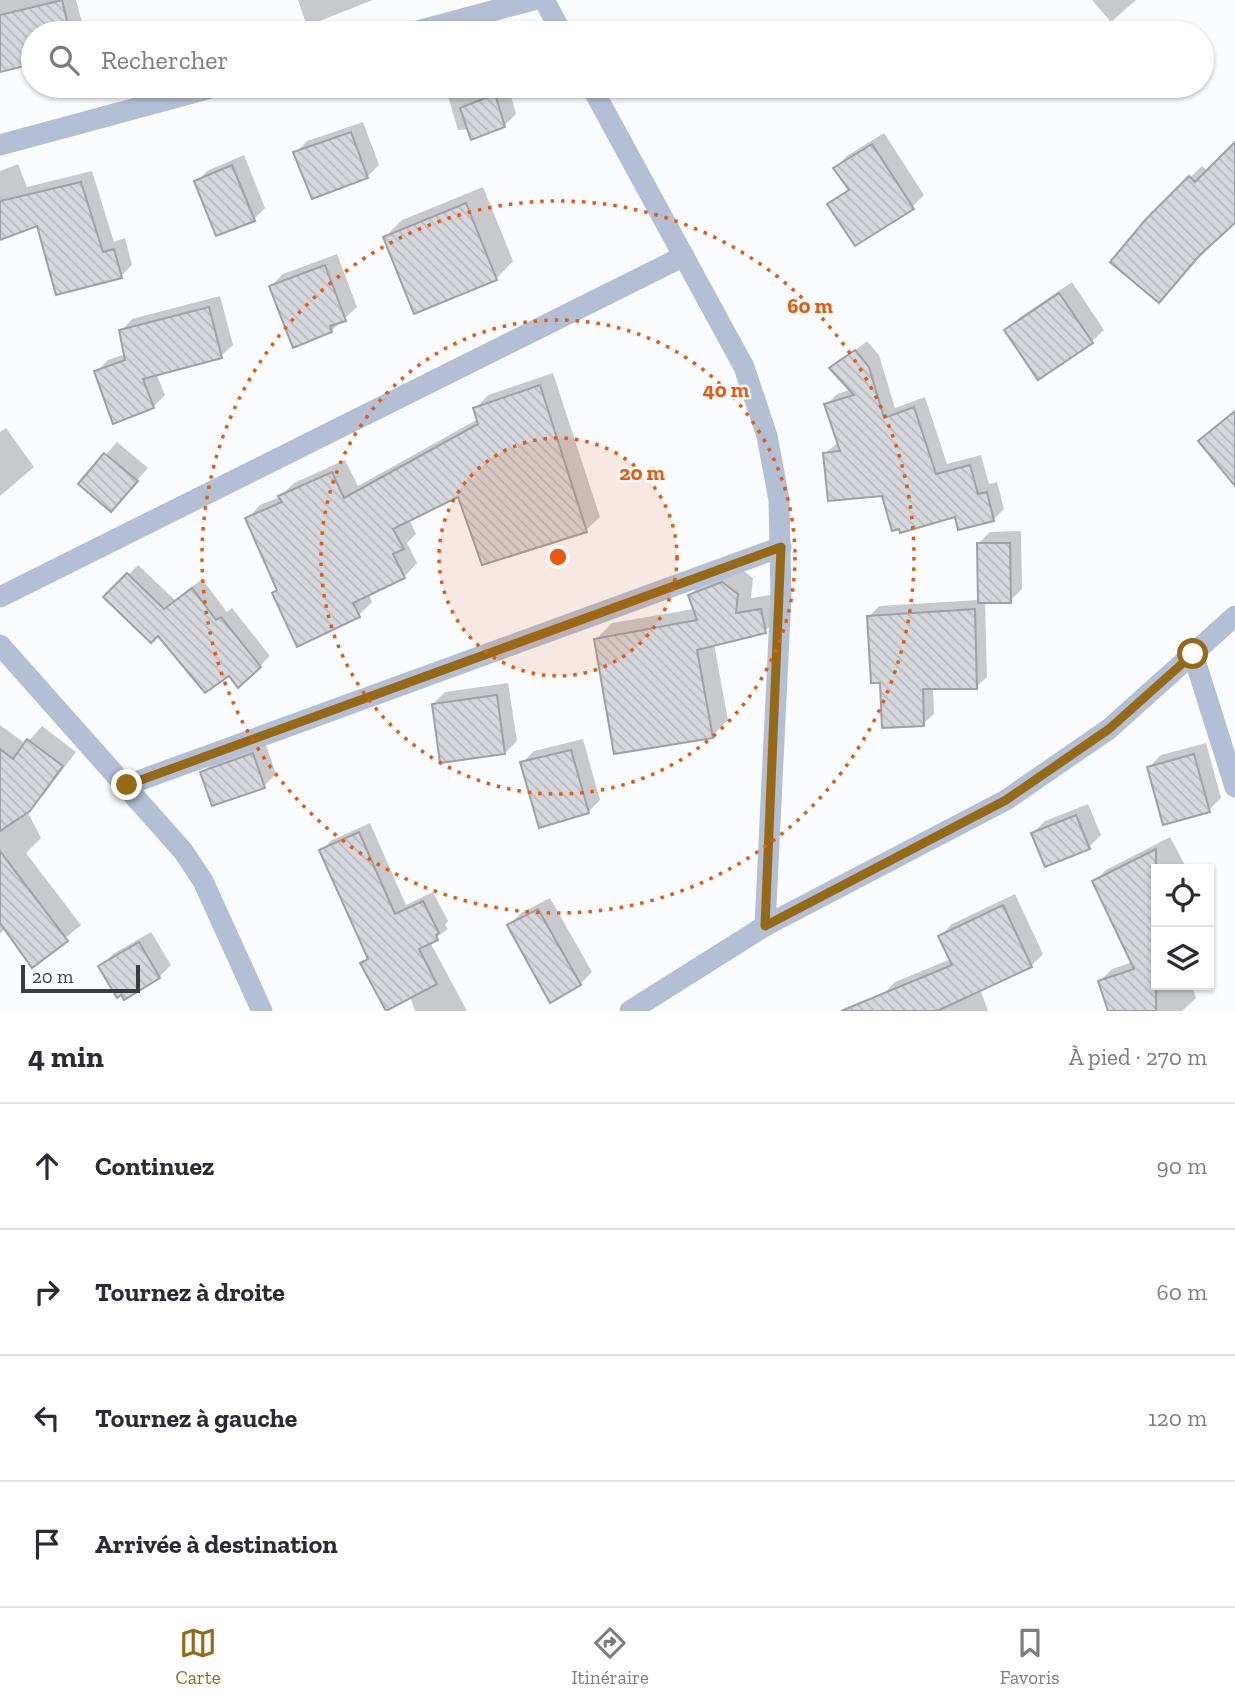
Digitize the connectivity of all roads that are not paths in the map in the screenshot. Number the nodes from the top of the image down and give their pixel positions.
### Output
1 (533, 0) edge
2 (544, 0) edge
3 (455, 21) edge
4 (555, 21) edge
5 (174, 98) edge
6 (598, 98) edge
7 (0, 145) edge
8 (684, 256) junction
9 (781, 547) junction
10 (0, 597) edge
11 (1235, 616) edge
12 (0, 645) edge
13 (1193, 654) junction
14 (127, 785) junction
15 (1235, 787) edge
16 (765, 926) junction
17 (262, 1011) edge
18 (630, 1011) edge

1 - 3 street
2 - 4 street
5 - 7 street
6 - 8 street
8 - 9 street
8 - 10 street
9 - 14 street
9 - 16 street
11 - 13 street
12 - 14 street
13 - 15 street
13 - 16 street
14 - 17 street
16 - 18 street

